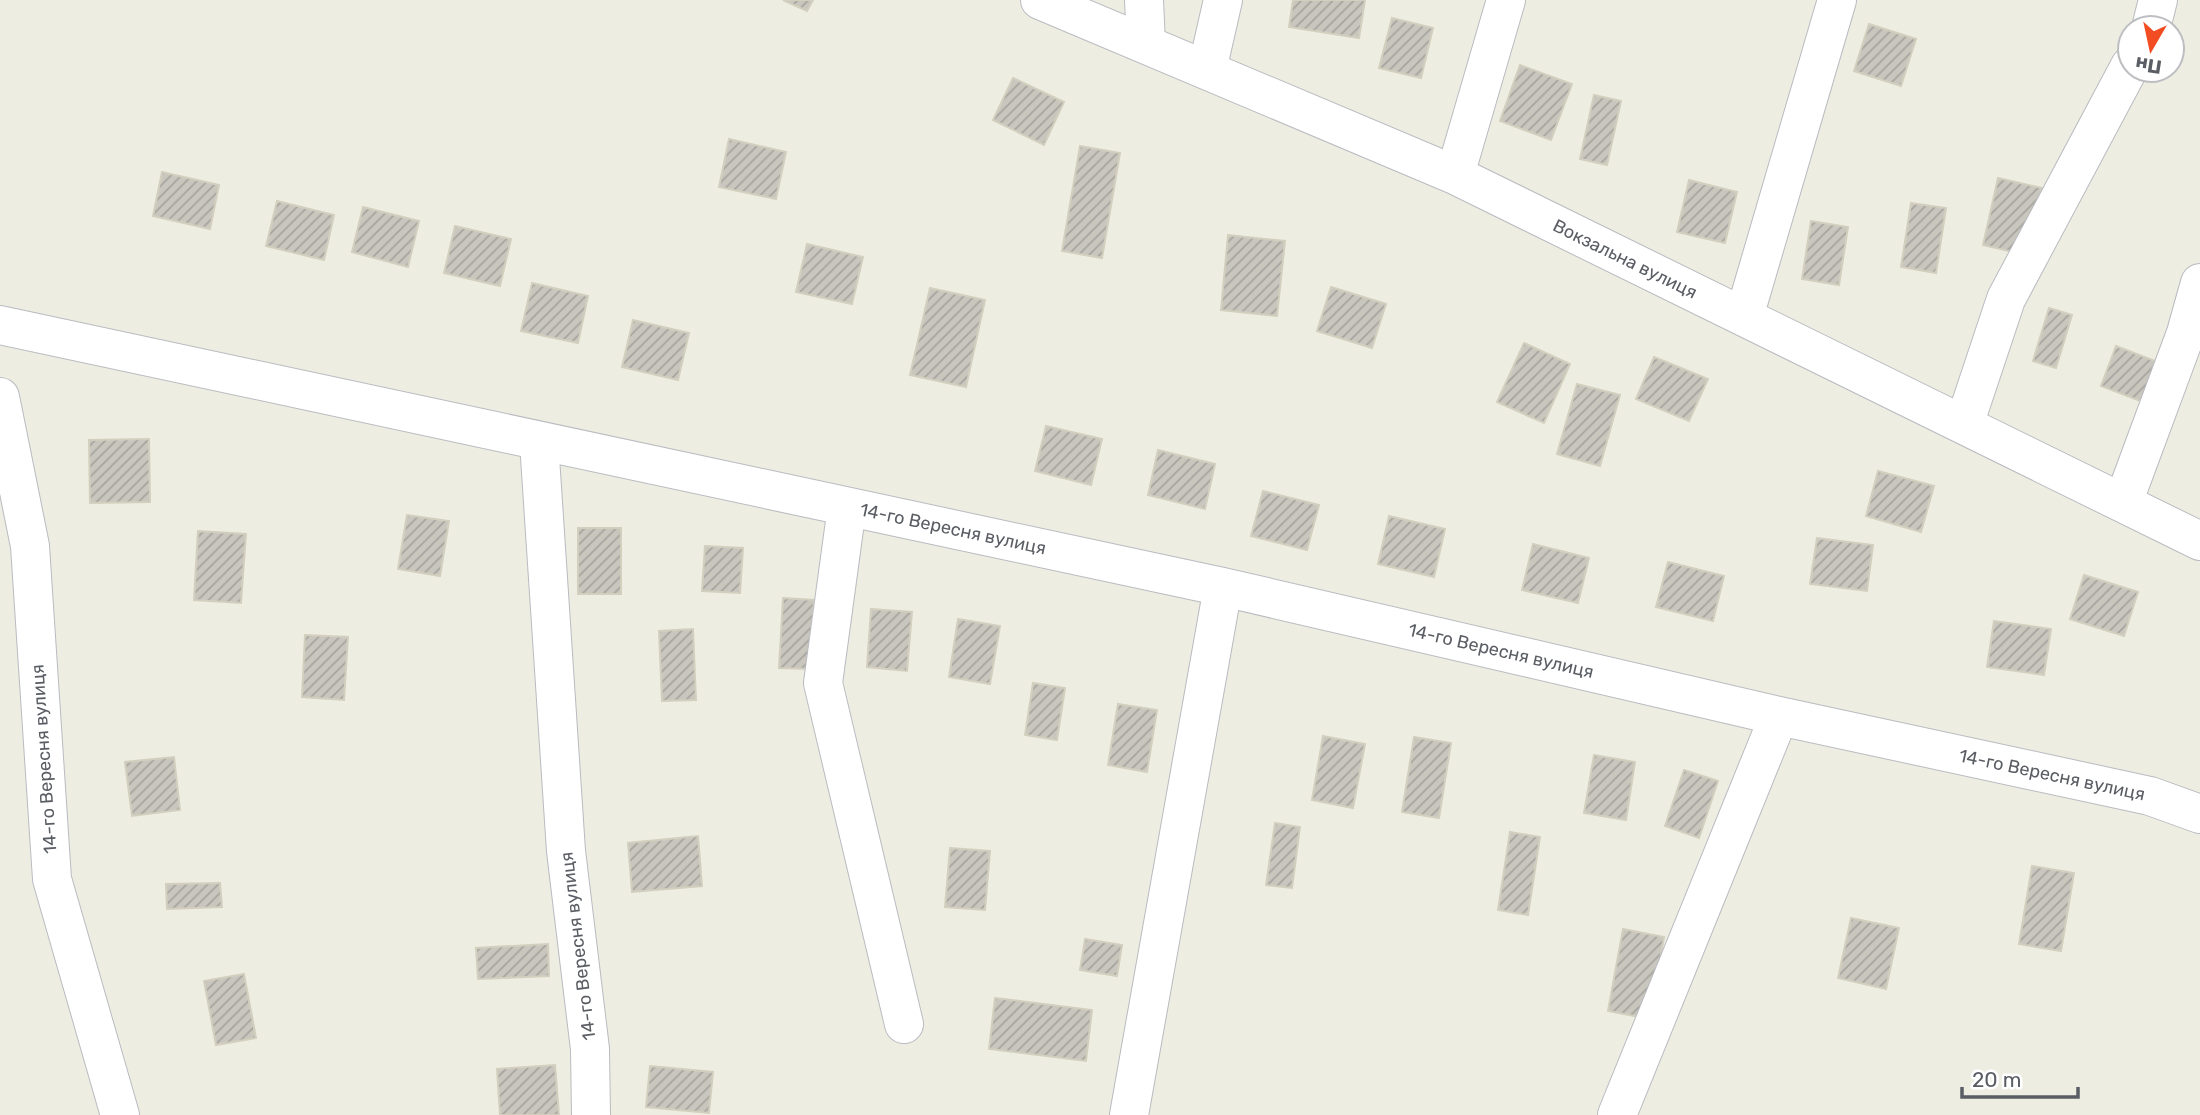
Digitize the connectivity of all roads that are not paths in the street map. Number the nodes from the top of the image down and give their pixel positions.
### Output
1 (1040, 0) edge
2 (1144, 0) edge
3 (1223, 0) edge
4 (1506, 0) edge
5 (1837, 0) edge
6 (1146, 44) junction
7 (1207, 70) junction
8 (2120, 84) edge
9 (1455, 175) junction
10 (2200, 283) edge
11 (1744, 317) junction
12 (0, 325) edge
13 (0, 397) edge
14 (1964, 425) junction
15 (538, 442) junction
16 (2123, 503) junction
17 (847, 507) junction
18 (2200, 541) edge
19 (1223, 587) junction
20 (1779, 716) junction
21 (2200, 814) edge
22 (904, 1024) dead end
23 (120, 1115) edge
24 (591, 1115) edge
25 (1129, 1115) edge
26 (1617, 1115) edge

1 - 6 street, Вокзальна вулиця
2 - 6 street
3 - 7 street
4 - 9 street
5 - 11 street
6 - 7 street, Вокзальна вулиця
7 - 9 street, Вокзальна вулиця
8 - 14 street
9 - 11 street, Вокзальна вулиця
10 - 16 street
11 - 14 street, Вокзальна вулиця
12 - 15 street, 14-го Вересня вулиця
13 - 23 street, 14-го Вересня вулиця
14 - 16 street, Вокзальна вулиця
15 - 17 street, 14-го Вересня вулиця
15 - 24 street, 14-го Вересня вулиця
16 - 18 street, Вокзальна вулиця
17 - 19 street, 14-го Вересня вулиця
17 - 22 street, 14-го Вересня вулиця
19 - 20 street, 14-го Вересня вулиця
19 - 25 street
20 - 21 street, 14-го Вересня вулиця
20 - 26 street

